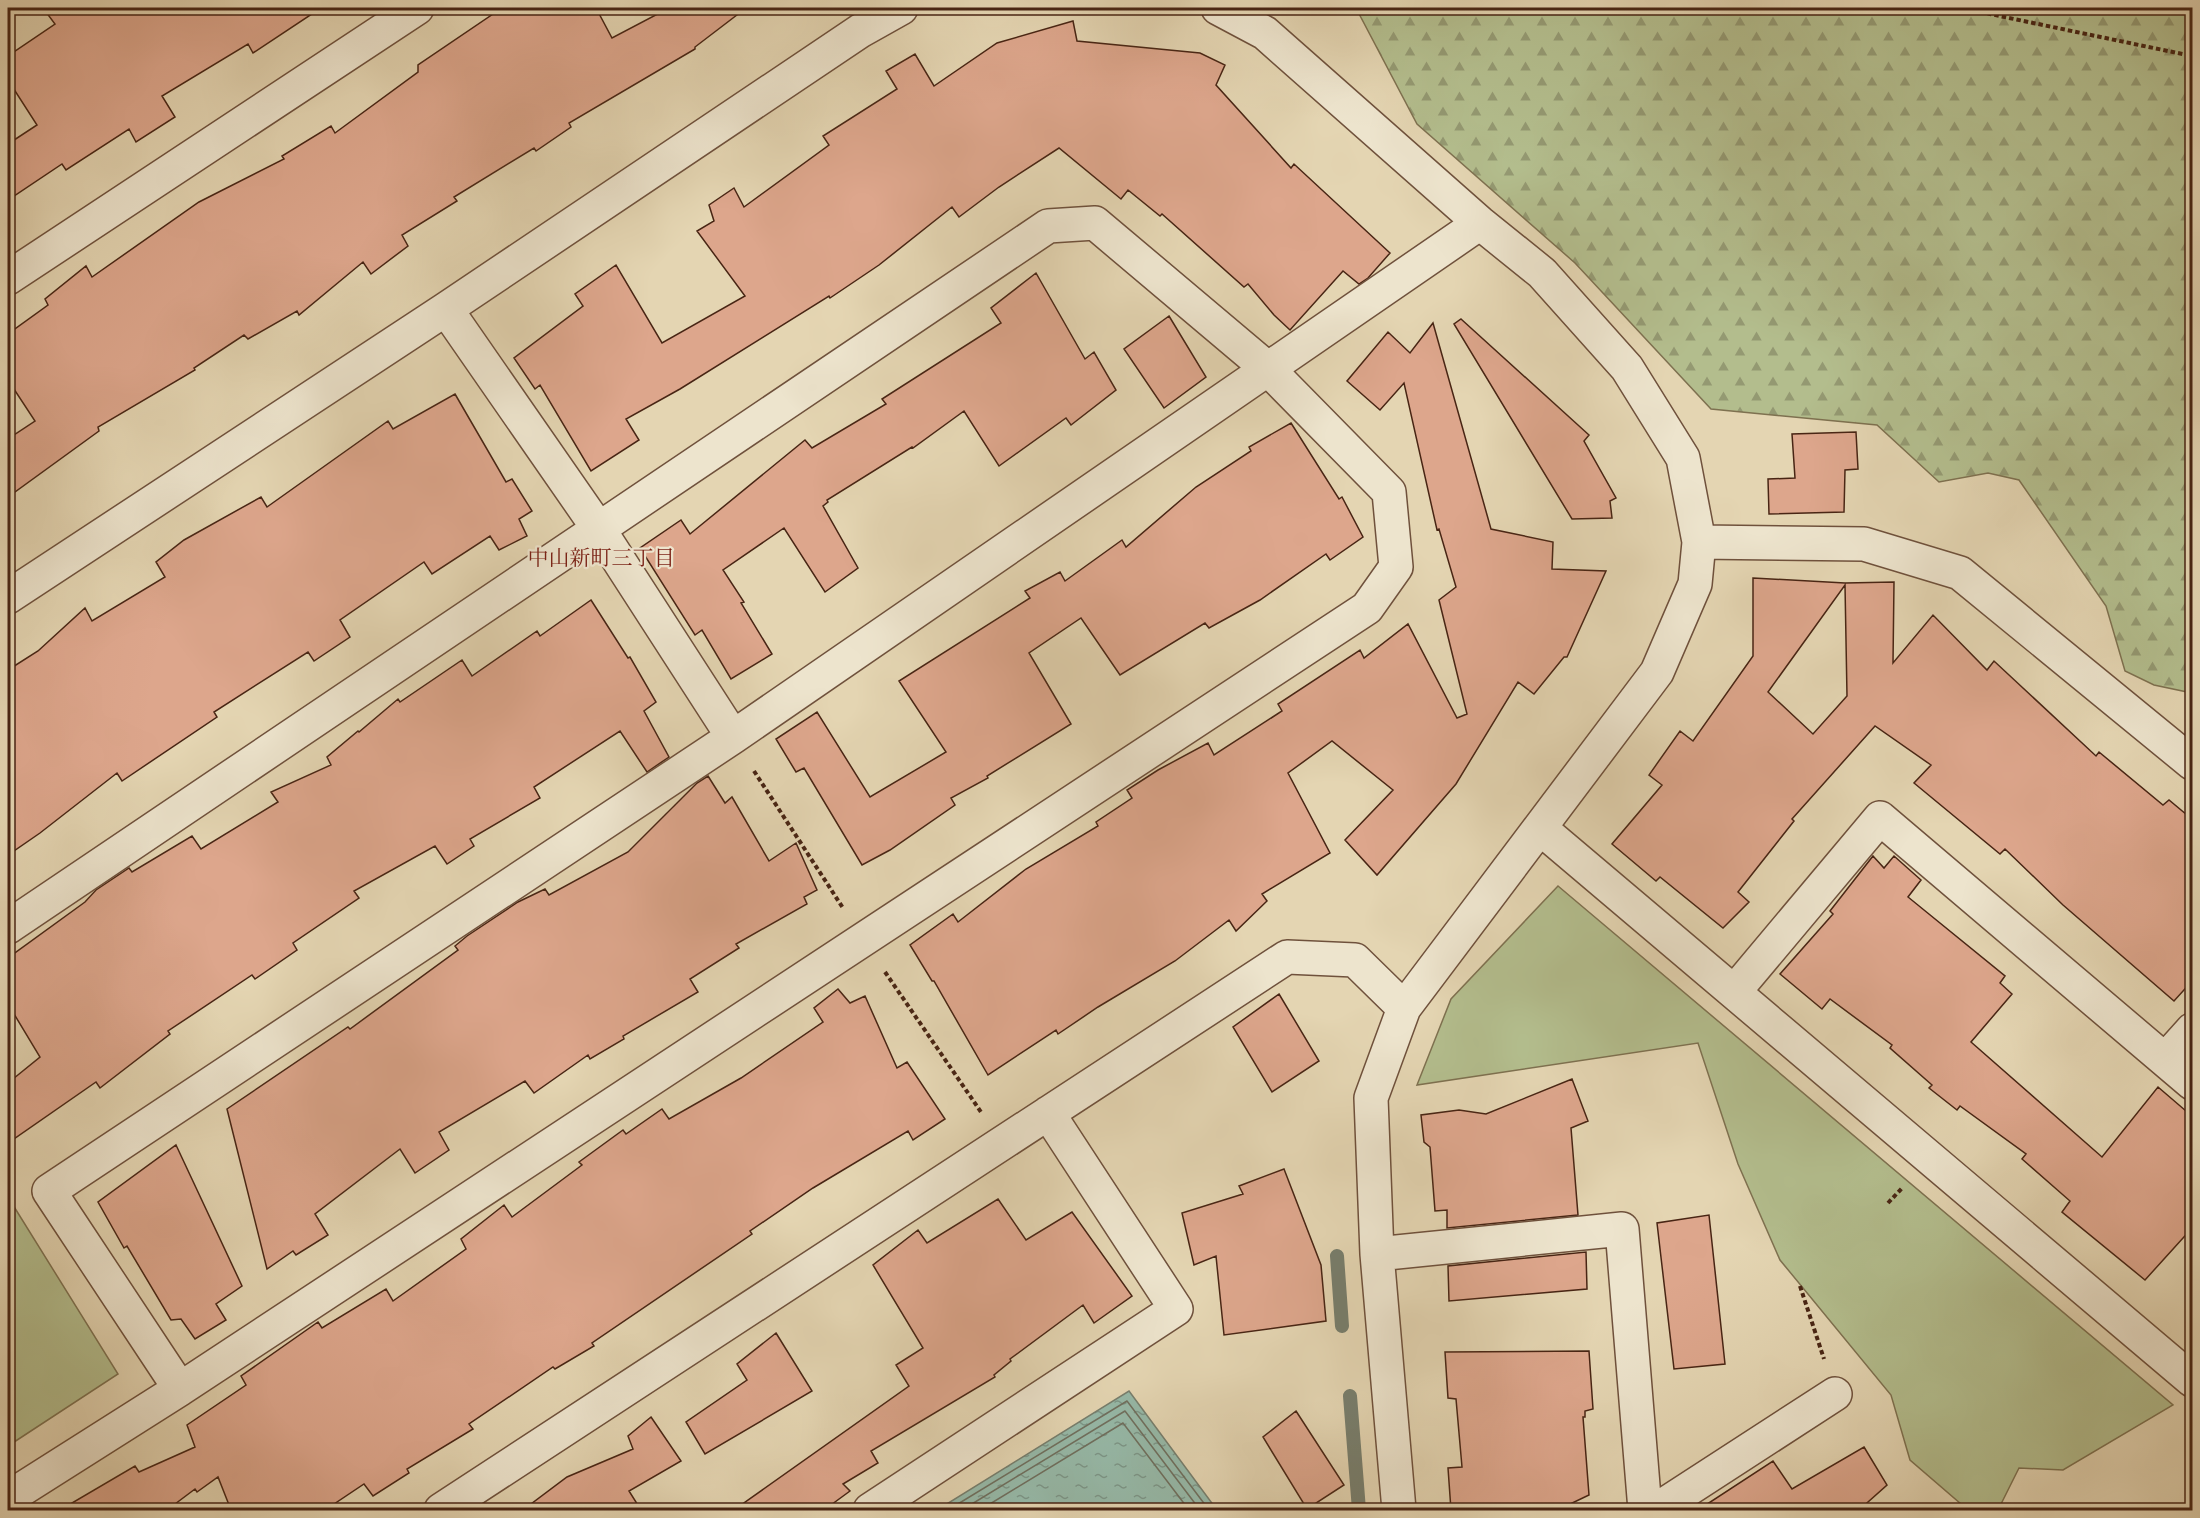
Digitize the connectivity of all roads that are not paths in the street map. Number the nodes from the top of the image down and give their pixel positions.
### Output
1 (417, 8) edge
2 (901, 8) edge
3 (1218, 8) edge
4 (1480, 223) junction
5 (8, 278) edge
6 (446, 309) junction
7 (1268, 369) junction
8 (598, 528) junction
9 (1699, 542) junction
10 (8, 597) edge
11 (733, 737) junction
12 (2193, 764) edge
13 (1540, 828) junction
14 (8, 927) edge
15 (1734, 992) junction
16 (1404, 1008) junction
17 (2193, 1030) edge
18 (2165, 1059) junction
19 (2193, 1083) edge
20 (1048, 1113) junction
21 (1377, 1254) junction
22 (2193, 1380) edge
23 (180, 1389) junction
24 (1835, 1394) road end
25 (8, 1498) edge
26 (441, 1510) edge
27 (870, 1510) edge
28 (1399, 1510) edge
29 (1645, 1510) edge
30 (1656, 1510) edge

1 - 5 street
2 - 6 street
3 - 4 street
4 - 7 street
4 - 9 street
6 - 8 street
6 - 10 street
7 - 8 street
7 - 11 street
7 - 23 street
8 - 11 street
8 - 14 street
9 - 12 street
9 - 13 street
11 - 23 street
13 - 15 street
13 - 16 street
15 - 18 street
15 - 22 street
16 - 20 street
16 - 21 street
17 - 18 street
18 - 19 street
20 - 26 street
20 - 27 street
21 - 28 street
21 - 29 street
23 - 25 street
24 - 30 street

